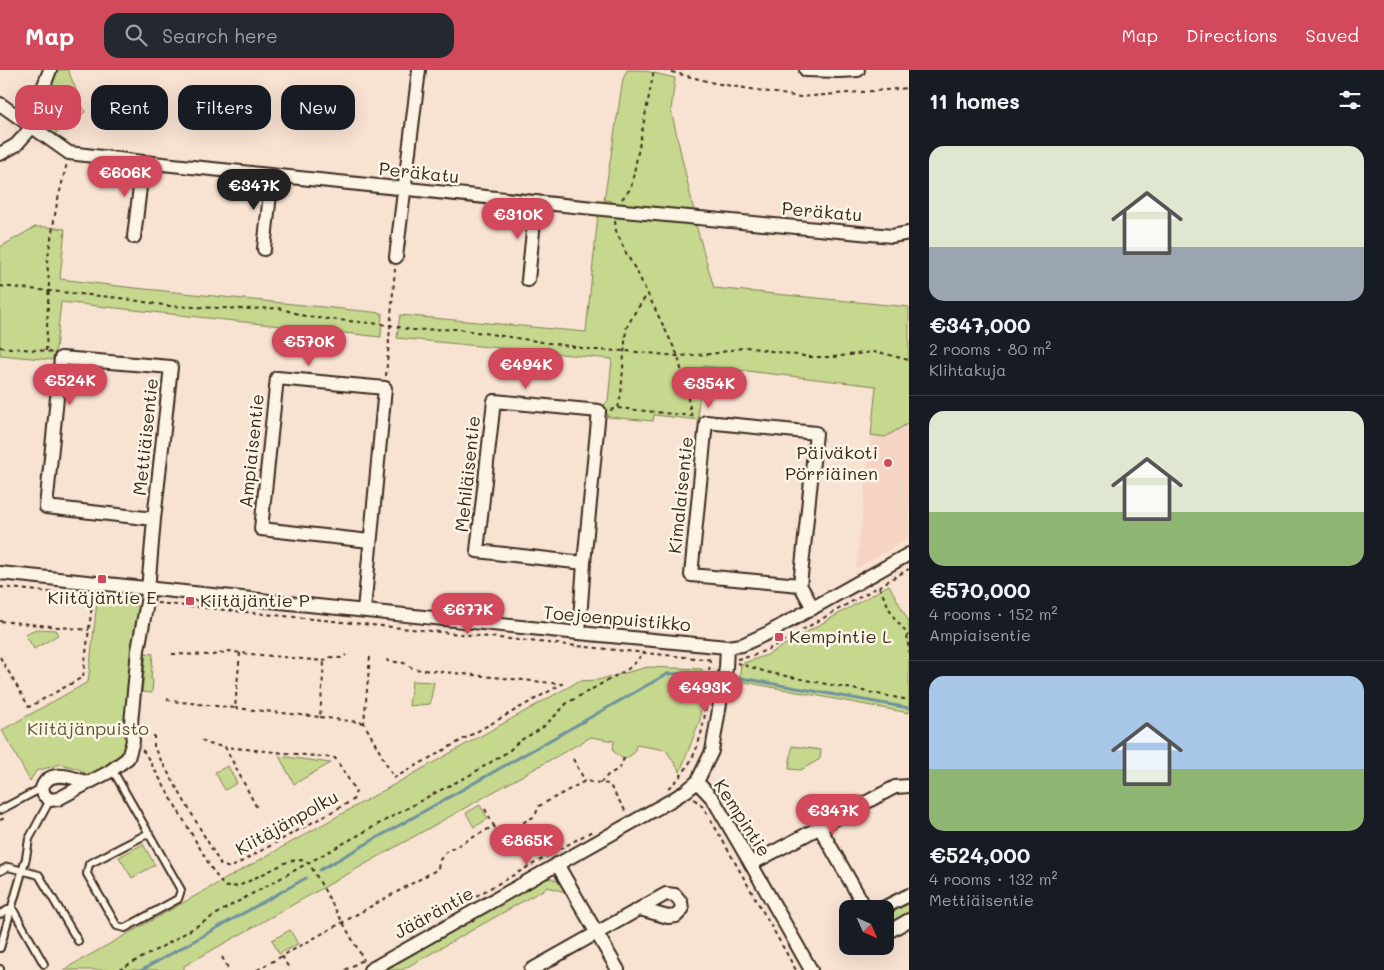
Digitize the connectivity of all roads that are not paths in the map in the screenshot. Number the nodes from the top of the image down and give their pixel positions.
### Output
1 (50, 70) edge
2 (419, 70) edge
3 (806, 70) edge
4 (858, 70) edge
5 (44, 85) edge
6 (0, 104) edge
7 (15, 115) edge
8 (29, 130) edge
9 (36, 130) edge
10 (0, 154) edge
11 (142, 162) junction
12 (272, 176) junction
13 (405, 189) junction
14 (536, 202) junction
15 (909, 233) edge
16 (134, 237) dead end
17 (264, 249) dead end
18 (396, 257) road end
19 (528, 280) dead end
20 (154, 519) junction
21 (370, 541) junction
22 (909, 554) edge
23 (584, 563) junction
24 (0, 573) edge
25 (800, 585) junction
26 (147, 588) junction
27 (813, 608) junction
28 (364, 610) junction
29 (579, 634) junction
30 (727, 653) junction
31 (112, 770) junction
32 (88, 782) junction
33 (697, 782) junction
34 (909, 786) edge
35 (42, 788) junction
36 (50, 800) junction
37 (0, 810) edge
38 (820, 828) junction
39 (149, 833) junction
40 (557, 864) junction
41 (752, 864) junction
42 (0, 871) edge
43 (22, 871) junction
44 (909, 895) edge
45 (861, 900) edge
46 (894, 902) edge
47 (12, 908) junction
48 (640, 909) dead end
49 (0, 914) edge
50 (909, 920) edge
51 (894, 929) edge
52 (597, 932) junction
53 (78, 941) dead end
54 (0, 948) edge
55 (44, 964) dead end
56 (367, 965) edge
57 (531, 970) edge
58 (618, 970) edge
59 (811, 970) edge

1 - 5 street
2 - 13 street
3 - 4 street
6 - 7 street, Peräkatu
8 - 10 street
9 - 11 street, Peräkatu
11 - 12 street, Peräkatu
11 - 16 street
12 - 13 street, Peräkatu
12 - 17 street
13 - 14 street, Peräkatu
13 - 18 street
14 - 15 street, Peräkatu
14 - 19 street
20 - 20 street, Mettiäisentie
20 - 26 street, Mettiäisentie
21 - 21 street, Ampiaisentie
21 - 28 street
22 - 27 street, Toejoenpuistikko
23 - 23 street, Mehiläisentie
23 - 29 street
24 - 26 street, Toejoenpuistikko
25 - 25 street, Kimalaisentie
25 - 27 street
26 - 28 street, Toejoenpuistikko
26 - 31 street, Mettiäisentie
27 - 30 street, Toejoenpuistikko
28 - 29 street, Toejoenpuistikko
29 - 30 street, Toejoenpuistikko
30 - 33 street, Kempintie
31 - 32 street
31 - 39 lane
32 - 35 street
32 - 36 street
33 - 40 street, Jääräntie
33 - 41 street, Kempintie
34 - 38 street
35 - 36 street
35 - 37 lane
36 - 43 lane
38 - 41 street
38 - 45 street
39 - 39 lane
40 - 52 street
40 - 56 street, Jääräntie
41 - 59 street, Kempintie
42 - 43 lane
43 - 47 lane
43 - 53 lane
44 - 46 street
47 - 49 lane
47 - 54 lane
47 - 55 lane
48 - 52 street
50 - 51 street
52 - 57 street
52 - 58 street

